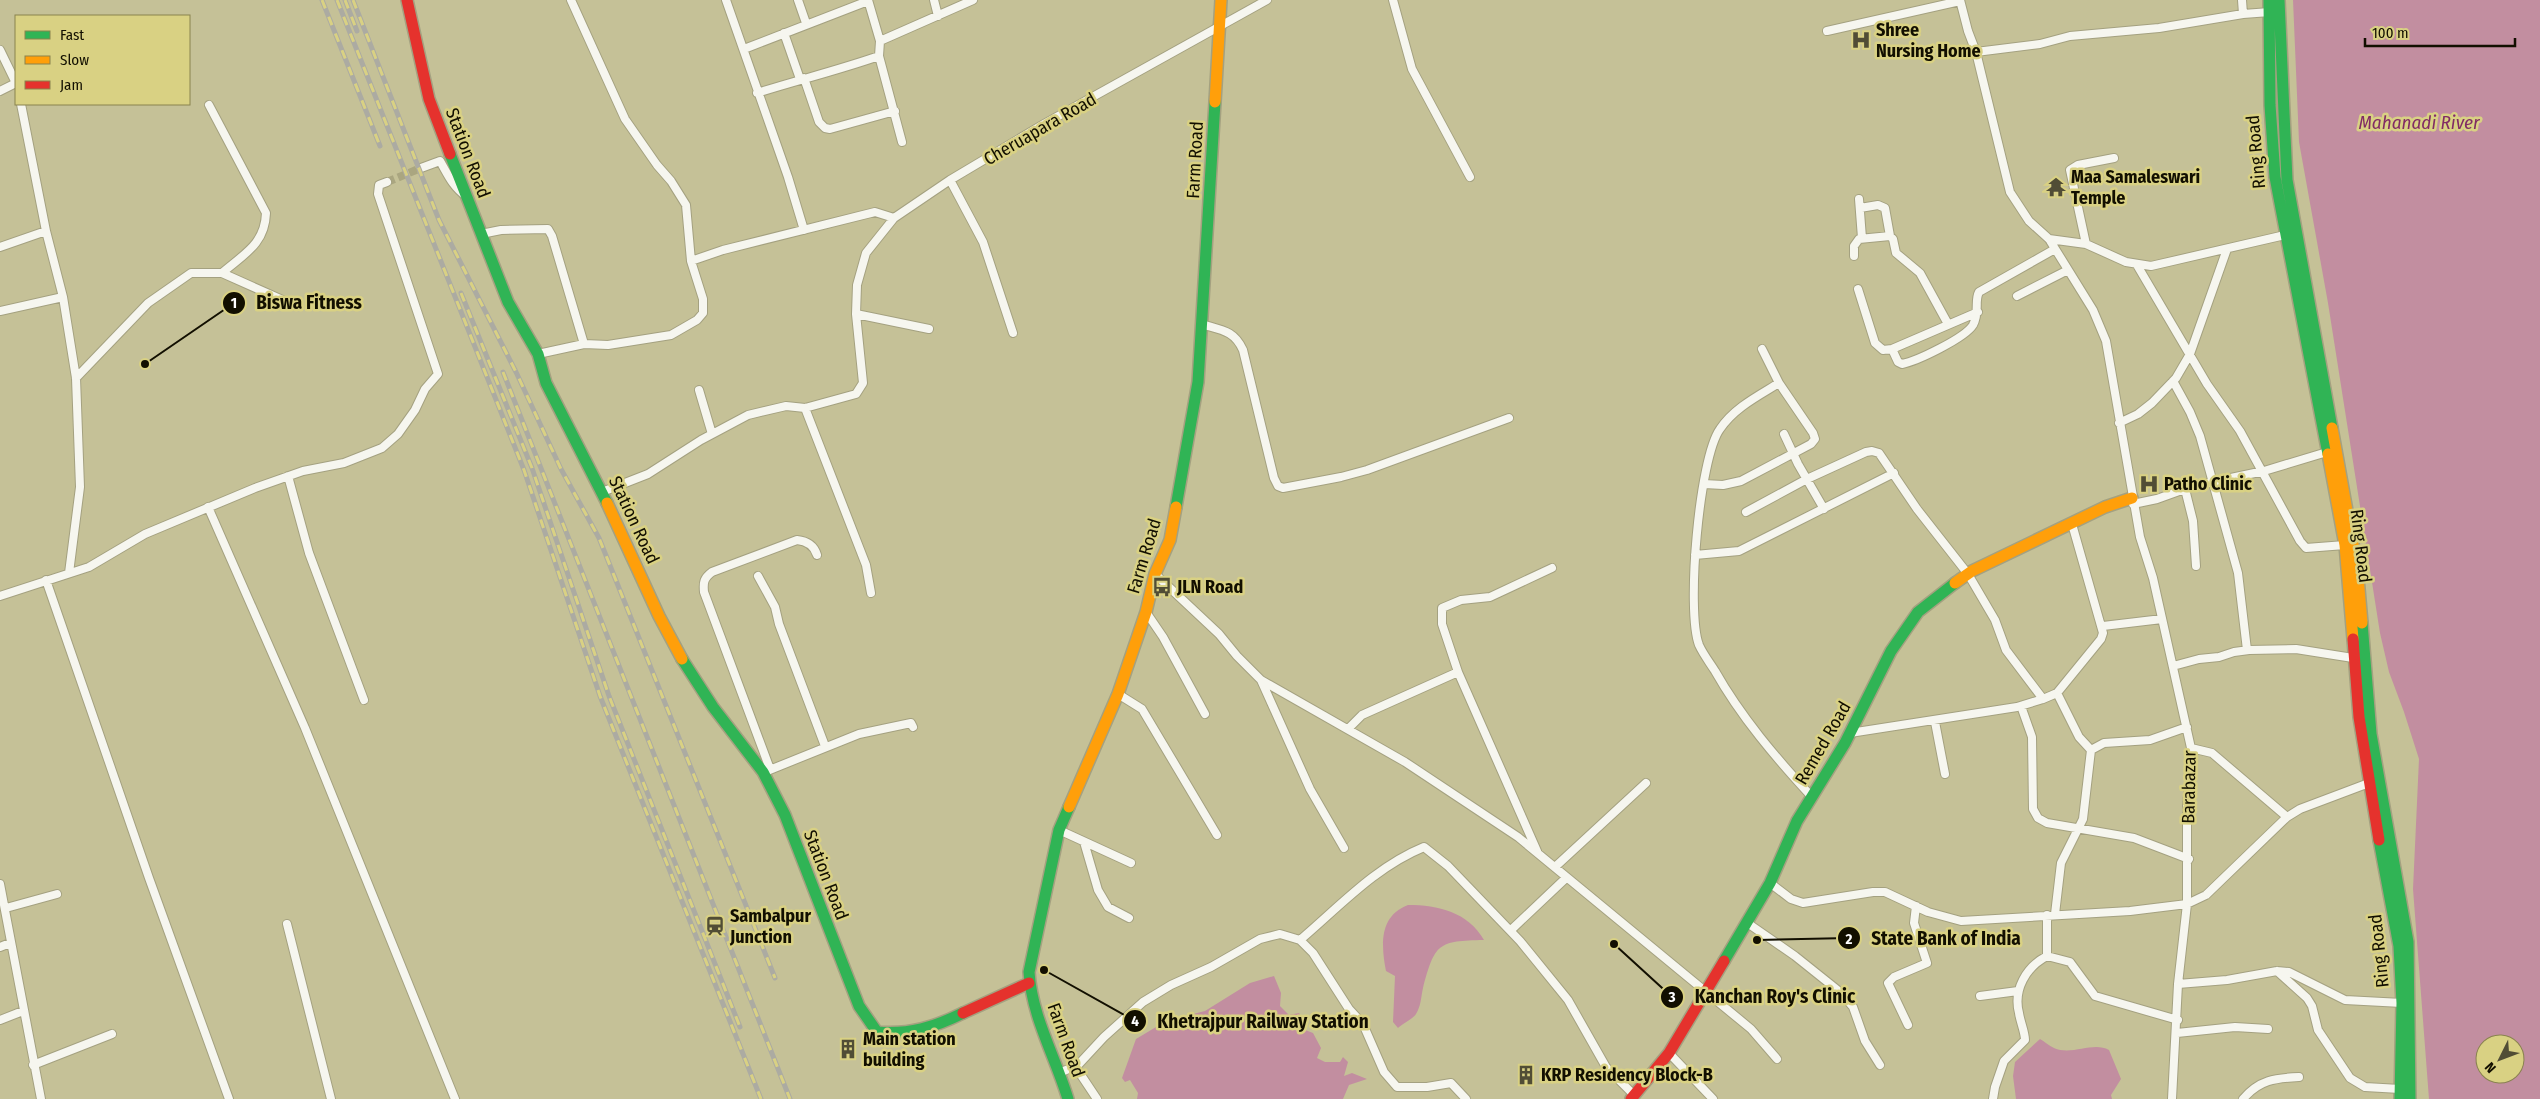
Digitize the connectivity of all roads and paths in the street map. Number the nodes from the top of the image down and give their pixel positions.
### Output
1 (407, 0) edge
2 (571, 0) edge
3 (726, 0) edge
4 (798, 0) edge
5 (868, 0) edge
6 (934, 0) edge
7 (973, 0) edge
8 (1221, 0) edge
9 (1267, 0) edge
10 (1393, 0) edge
11 (1960, 0) edge
12 (2242, 0) edge
13 (2269, 0) edge
14 (2279, 0) edge
15 (2270, 12) junction
16 (2243, 14) junction
17 (938, 16) junction
18 (806, 24) junction
19 (1219, 25) junction
20 (1827, 31) dead end
21 (784, 33) junction
22 (880, 41) junction
23 (0, 50) edge
24 (744, 50) junction
25 (1976, 52) junction
26 (879, 56) junction
27 (802, 78) junction
28 (15, 81) edge
29 (15, 84) edge
30 (0, 91) edge
31 (757, 92) junction
32 (21, 105) edge
33 (209, 105) dead end
34 (895, 112) junction
35 (902, 142) dead end
36 (2114, 158) dead end
37 (422, 168) tunnel mouth
38 (1470, 177) dead end
39 (950, 180) junction
40 (387, 182) dead end
41 (466, 196) junction
42 (1860, 199) dead end
43 (1860, 208) junction
44 (894, 218) junction
45 (804, 230) junction
46 (46, 231) junction
47 (481, 234) junction
48 (2285, 235) junction
49 (1890, 236) junction
50 (1862, 238) junction
51 (2049, 239) junction
52 (2086, 244) junction
53 (0, 247) edge
54 (2055, 249) junction
55 (2227, 249) junction
56 (1854, 256) dead end
57 (691, 262) junction
58 (2137, 265) junction
59 (2068, 270) junction
60 (222, 273) junction
61 (1858, 289) dead end
62 (63, 296) junction
63 (2016, 296) dead end
64 (296, 306) dead end
65 (0, 311) edge
66 (1978, 312) junction
67 (856, 314) junction
68 (1201, 324) junction
69 (1948, 324) junction
70 (929, 329) dead end
71 (1013, 334) dead end
72 (584, 344) junction
73 (1762, 349) dead end
74 (1892, 349) junction
75 (538, 354) junction
76 (2190, 354) junction
77 (76, 378) junction
78 (2173, 381) junction
79 (1779, 383) junction
80 (698, 390) dead end
81 (805, 408) junction
82 (1509, 418) dead end
83 (2119, 423) junction
84 (712, 434) junction
85 (1784, 434) dead end
86 (2327, 452) junction
87 (1794, 454) junction
88 (2264, 471) junction
89 (1894, 473) junction
90 (288, 476) junction
91 (1807, 479) junction
92 (2211, 482) junction
93 (1704, 484) junction
94 (2184, 489) junction
95 (602, 492) junction
96 (2133, 501) junction
97 (208, 507) junction
98 (1824, 509) junction
99 (1746, 512) dead end
100 (2072, 524) junction
101 (2345, 545) junction
102 (817, 555) dead end
103 (1695, 555) junction
104 (2196, 566) dead end
105 (1552, 568) dead end
106 (69, 573) junction
107 (1155, 574) junction
108 (1968, 574) junction
109 (758, 576) dead end
110 (46, 580) junction
111 (871, 593) dead end
112 (0, 596) edge
113 (1146, 612) junction
114 (2162, 619) junction
115 (2103, 626) junction
116 (2247, 650) junction
117 (2353, 658) junction
118 (2173, 666) junction
119 (1458, 672) junction
120 (1261, 680) junction
121 (2057, 693) junction
122 (1118, 694) junction
123 (2043, 699) junction
124 (364, 700) dead end
125 (2021, 706) junction
126 (1205, 714) dead end
127 (2364, 716) junction
128 (1935, 722) junction
129 (913, 727) dead end
130 (2186, 727) junction
131 (1348, 729) junction
132 (1850, 733) junction
133 (825, 746) junction
134 (2191, 748) junction
135 (2091, 750) junction
136 (767, 771) junction
137 (1945, 774) dead end
138 (1646, 783) dead end
139 (2369, 783) junction
140 (1812, 797) junction
141 (2287, 816) junction
142 (2081, 828) junction
143 (1059, 830) junction
144 (1217, 835) dead end
145 (1084, 842) junction
146 (1344, 848) dead end
147 (1538, 852) junction
148 (2189, 859) junction
149 (1131, 863) dead end
150 (1555, 867) junction
151 (1566, 878) junction
152 (1770, 883) junction
153 (0, 884) edge
154 (2, 894) edge
155 (57, 894) dead end
156 (2187, 904) junction
157 (1916, 906) junction
158 (6, 908) junction
159 (2051, 914) junction
160 (1129, 918) dead end
161 (1746, 922) junction
162 (287, 924) dead end
163 (1511, 930) junction
164 (1300, 940) junction
165 (10, 943) junction
166 (0, 947) edge
167 (2047, 956) junction
168 (2277, 971) junction
169 (1029, 983) junction
170 (2178, 984) junction
171 (1706, 991) junction
172 (2018, 991) junction
173 (1980, 996) dead end
174 (2402, 1002) junction
175 (23, 1011) junction
176 (0, 1020) edge
177 (2178, 1020) junction
178 (1908, 1025) dead end
179 (2268, 1029) dead end
180 (2177, 1033) junction
181 (112, 1034) dead end
182 (1669, 1054) junction
183 (1777, 1059) dead end
184 (33, 1065) junction
185 (1880, 1065) dead end
186 (1075, 1066) junction
187 (1059, 1073) junction
188 (2299, 1076) dead end
189 (2400, 1096) edge
190 (1632, 1097) edge
191 (40, 1099) edge
192 (229, 1099) edge
193 (331, 1099) edge
194 (455, 1099) edge
195 (1068, 1099) edge
196 (1097, 1099) edge
197 (1466, 1099) edge
198 (1713, 1099) edge
199 (1993, 1099) edge
200 (2172, 1099) edge
201 (2243, 1099) edge
202 (2390, 1099) edge
203 (2410, 1099) edge

1 - 41 street, Station Road
2 - 57 street
3 - 24 street
4 - 18 street
5 - 18 street
5 - 22 street
6 - 17 street
7 - 17 street
8 - 19 street, Farm Road
9 - 19 street, Cheruapara Road
10 - 38 street
11 - 20 street
11 - 25 street, Barabazar
12 - 16 street
13 - 15 street, Ring Road
14 - 127 street, Ring Road
15 - 16 street
15 - 48 street, Ring Road
16 - 25 street
17 - 22 street
18 - 21 street
19 - 39 street, Cheruapara Road
19 - 68 street, Farm Road
21 - 24 street
21 - 27 street
22 - 26 street
23 - 28 street
24 - 31 street
25 - 51 street, Barabazar
26 - 27 street
26 - 34 street
27 - 31 street
27 - 34 street
29 - 30 street
31 - 45 street
32 - 46 street
33 - 60 street
34 - 35 street
36 - 52 street
37 - 41 street
39 - 44 street, Cheruapara Road
39 - 71 street
40 - 90 street
41 - 47 street, Station Road
42 - 43 street
43 - 49 street
43 - 50 street
44 - 45 street
44 - 67 street, Cheruapara Road
45 - 57 street
46 - 53 street
46 - 62 street
47 - 72 street
47 - 75 street, Station Road
48 - 55 street
48 - 86 street, Ring Road
49 - 50 street
49 - 69 street
50 - 56 street
51 - 52 street
51 - 54 street, Barabazar
52 - 58 street
54 - 59 street, Barabazar
54 - 66 street
55 - 58 street
55 - 76 street
57 - 72 street
58 - 76 street
59 - 63 street
59 - 83 street, Barabazar
60 - 64 street
60 - 77 street
61 - 74 street
62 - 65 street
62 - 77 street
66 - 69 street
66 - 74 street
67 - 70 street
67 - 81 street, Cheruapara Road
68 - 82 street
68 - 107 street, Farm Road
69 - 74 street
72 - 75 street
73 - 79 street
75 - 95 street, Station Road
76 - 78 street
76 - 88 street
77 - 106 street
78 - 83 street
78 - 92 street
79 - 87 street
79 - 93 street
80 - 84 street
81 - 84 street, Cheruapara Road
81 - 111 street
83 - 96 street, Barabazar
84 - 95 street, Cheruapara Road
85 - 87 street
86 - 88 street
86 - 101 street, Ring Road
87 - 91 street
87 - 93 street
88 - 92 street
88 - 101 street
89 - 91 street
89 - 98 street
89 - 108 street
90 - 97 street
90 - 124 street
91 - 98 street
91 - 99 street
92 - 94 street
92 - 116 street
93 - 103 street
94 - 96 street
94 - 104 street
95 - 136 street, Station Road
96 - 100 street, Remed Road
96 - 114 street, Barabazar
97 - 106 street
97 - 194 street
98 - 103 street
100 - 108 street, Remed Road
100 - 115 street
101 - 117 street, Ring Road
102 - 136 street
103 - 140 street
105 - 119 street
106 - 110 street
107 - 113 street, Farm Road
107 - 120 street
108 - 123 street
108 - 132 street, Remed Road
109 - 133 street
110 - 112 street
110 - 192 street
113 - 122 street, Farm Road
113 - 126 street
114 - 115 street
114 - 118 street, Barabazar
115 - 121 street
116 - 117 street
116 - 118 street
117 - 127 street, Ring Road
118 - 130 street, Barabazar
119 - 131 street
119 - 147 street
120 - 131 street
120 - 146 street
121 - 123 street
121 - 135 street
122 - 143 street, Farm Road
122 - 144 street
123 - 125 street
125 - 128 street
125 - 142 street
127 - 139 street, Ring Road
127 - 203 street, Ring Road
128 - 132 street
128 - 137 street
129 - 133 street
130 - 134 street, Barabazar
130 - 135 street
131 - 147 street
132 - 140 street, Remed Road
133 - 136 street
134 - 141 street
134 - 148 street, Barabazar
135 - 142 street
136 - 169 street, Station Road
138 - 150 street
139 - 141 street
139 - 174 street, Ring Road
140 - 152 street, Remed Road
141 - 156 street
142 - 148 street
142 - 159 street
143 - 145 street
143 - 169 street, Farm Road
145 - 149 street
145 - 160 street
147 - 150 street
148 - 156 street, Barabazar
150 - 151 street
151 - 163 street
151 - 171 street
152 - 157 street
152 - 161 street, Remed Road
153 - 154 street
154 - 158 street
155 - 158 street
156 - 159 street
156 - 170 street, Barabazar
157 - 159 street
157 - 178 street
158 - 165 street
159 - 167 street
161 - 171 street, Remed Road
161 - 185 street
162 - 193 street
163 - 164 street
163 - 190 street
164 - 186 street
164 - 197 street
165 - 166 street
165 - 175 street
167 - 172 street
167 - 177 street
168 - 170 street
168 - 174 street
168 - 189 street
169 - 187 street, Farm Road
170 - 177 street, Barabazar
171 - 182 street, Remed Road
171 - 183 street
172 - 173 street
172 - 199 street
174 - 189 street, Ring Road
175 - 176 street
175 - 184 street
177 - 180 street, Barabazar
179 - 180 street
180 - 200 street, Barabazar
181 - 184 street
182 - 190 street, Remed Road
182 - 198 street
184 - 191 street
186 - 187 street
186 - 196 street
187 - 195 street, Farm Road
188 - 201 street
189 - 202 street

